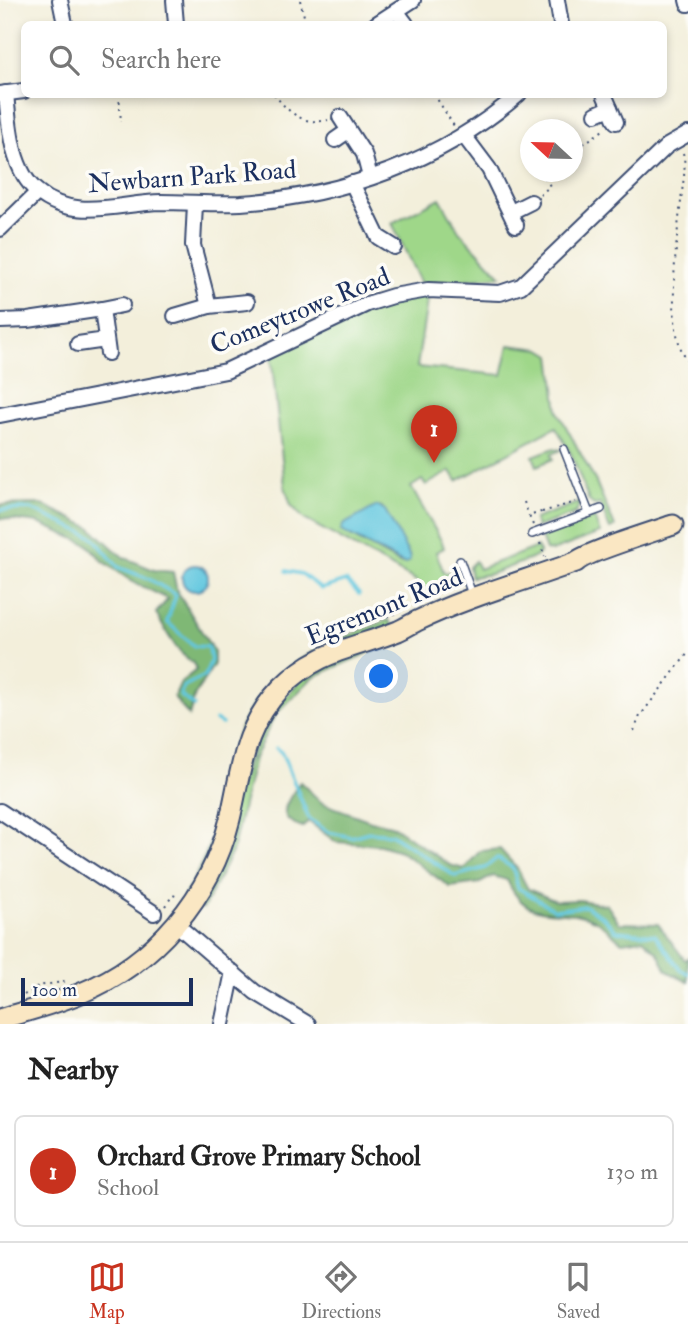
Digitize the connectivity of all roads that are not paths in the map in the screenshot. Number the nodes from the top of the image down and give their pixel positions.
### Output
1 (60, 0) edge
2 (174, 0) edge
3 (413, 0) edge
4 (557, 0) edge
5 (397, 12) junction
6 (64, 21) edge
7 (176, 21) edge
8 (381, 21) edge
9 (404, 21) edge
10 (560, 21) edge
11 (21, 91) edge
12 (3, 94) edge
13 (514, 98) edge
14 (607, 101) edge
15 (596, 114) dead end
16 (340, 117) road end
17 (617, 122) road end
18 (348, 131) junction
19 (682, 137) edge
20 (463, 138) junction
21 (335, 140) dead end
22 (370, 177) junction
23 (352, 183) junction
24 (38, 192) junction
25 (531, 202) road end
26 (195, 204) junction
27 (0, 229) edge
28 (394, 247) dead end
29 (247, 302) dead end
30 (122, 305) dead end
31 (209, 306) junction
32 (102, 309) junction
33 (176, 316) dead end
34 (0, 321) edge
35 (78, 344) dead end
36 (0, 415) edge
37 (564, 449) dead end
38 (601, 509) dead end
39 (589, 513) junction
40 (673, 525) dead end
41 (533, 534) dead end
42 (460, 561) dead end
43 (474, 600) junction
44 (0, 811) edge
45 (166, 916) junction
46 (233, 972) junction
47 (0, 1019) edge
48 (222, 1024) edge
49 (308, 1024) edge

1 - 6 street
2 - 7 street
3 - 5 street
4 - 10 street
5 - 8 street
5 - 9 street
11 - 12 street
12 - 24 street, Newbarn Park Road
13 - 20 street, Newbarn Park Road
14 - 15 street
14 - 17 street
16 - 18 street
18 - 21 street
18 - 22 street
19 - 36 street, Comeytrowe Road
20 - 22 street, Newbarn Park Road
20 - 25 street
22 - 23 street, Newbarn Park Road
23 - 26 street, Newbarn Park Road
23 - 28 street
24 - 26 street, Newbarn Park Road
24 - 27 street
26 - 31 street
29 - 31 street
30 - 32 street
31 - 33 street
32 - 34 street
32 - 35 street
37 - 39 lane
38 - 39 lane
39 - 41 lane
40 - 43 street, Egremont Road
42 - 43 lane
43 - 45 street, Egremont Road
44 - 45 street
45 - 46 street
45 - 47 street, Egremont Road
46 - 48 street
46 - 49 street

